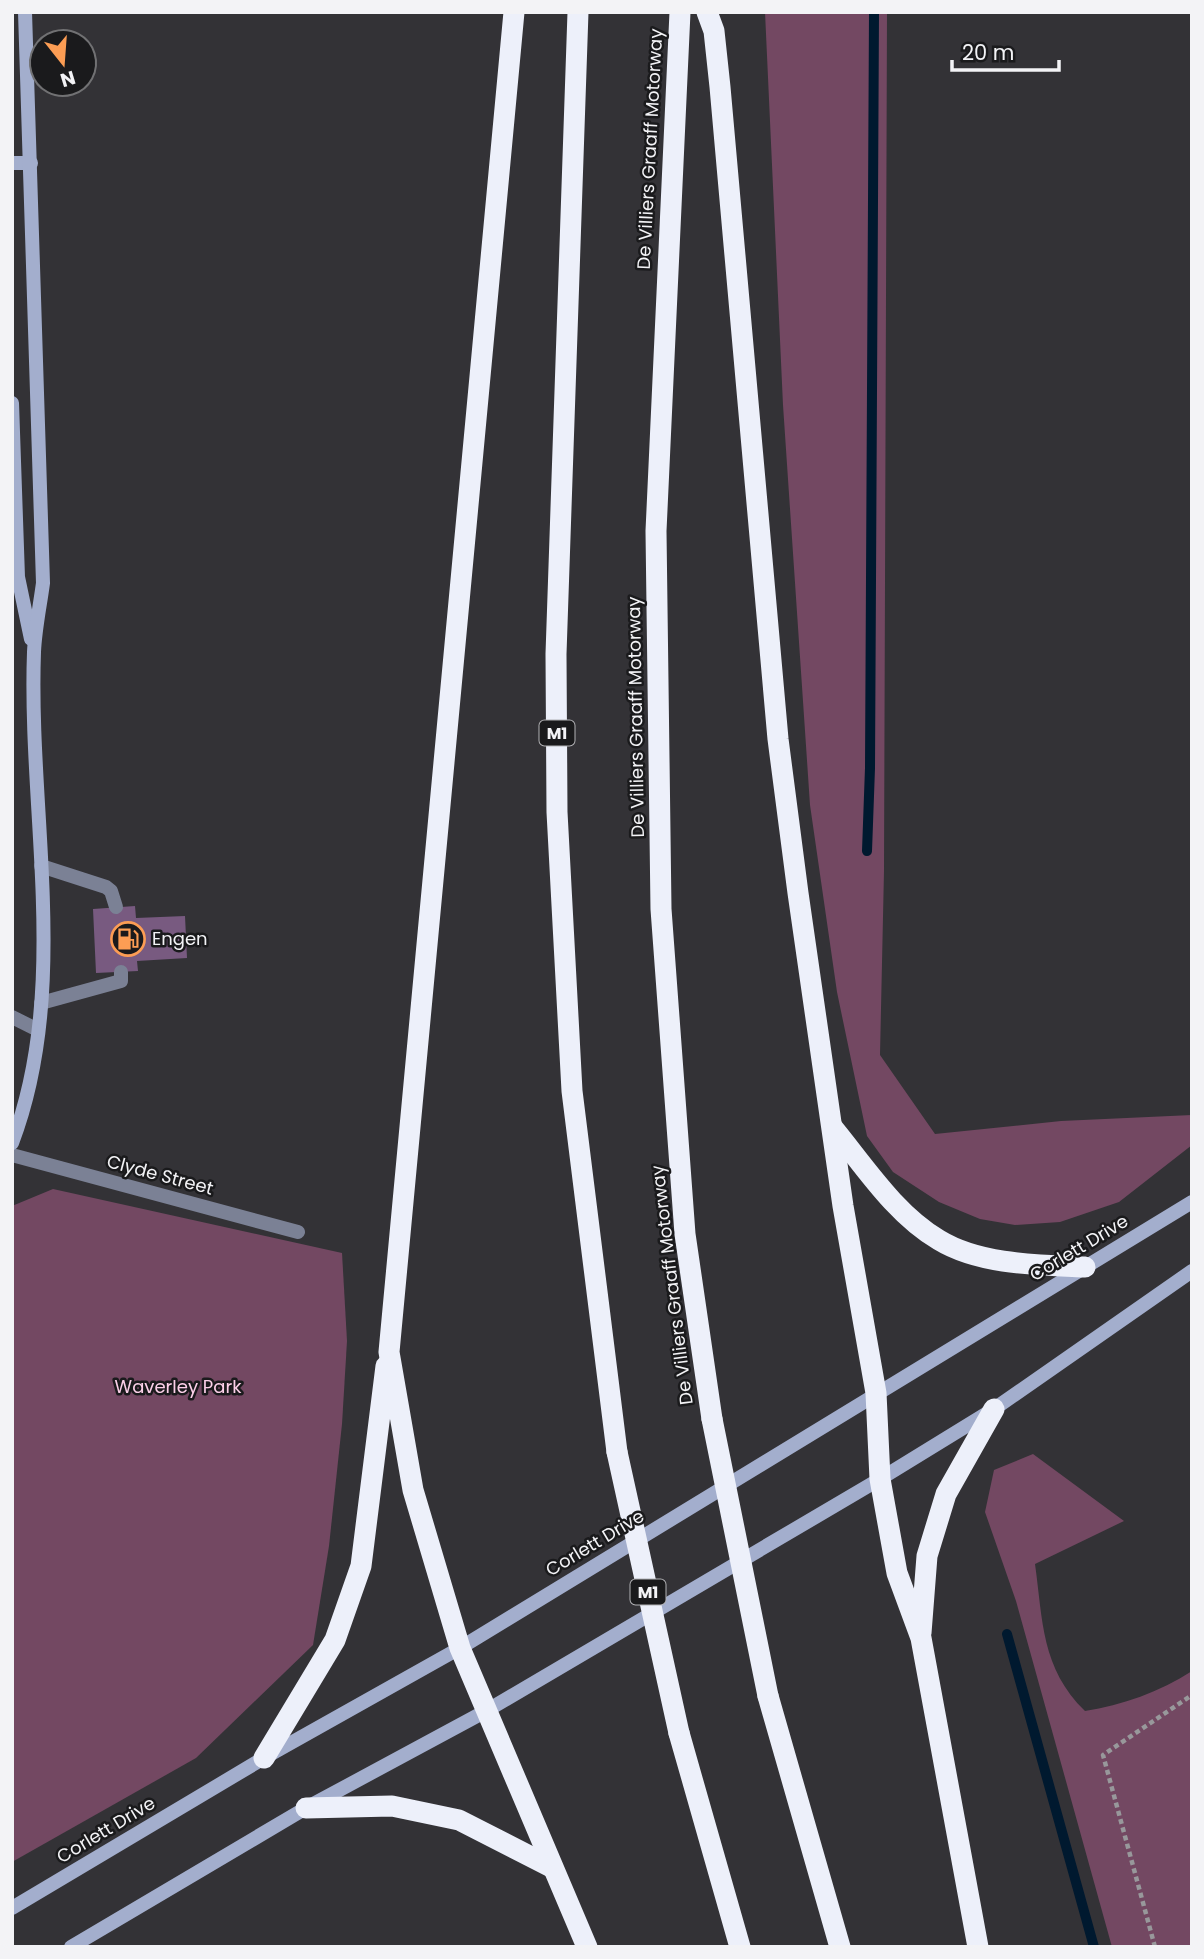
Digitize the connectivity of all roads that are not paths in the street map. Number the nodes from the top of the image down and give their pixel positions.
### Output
1 (25, 12) edge
2 (514, 12) edge
3 (578, 12) edge
4 (681, 12) edge
5 (707, 12) edge
6 (12, 163) edge
7 (31, 163) junction
8 (12, 403) edge
9 (34, 651) junction
10 (41, 866) junction
11 (116, 907) dead end
12 (121, 972) dead end
13 (41, 1003) junction
14 (12, 1017) edge
15 (38, 1030) junction
16 (833, 1128) junction
17 (12, 1143) edge
18 (12, 1156) edge
19 (1192, 1202) edge
20 (298, 1232) dead end
21 (1085, 1267) junction
22 (1192, 1271) edge
23 (389, 1352) junction
24 (876, 1394) junction
25 (994, 1409) junction
26 (880, 1479) junction
27 (921, 1638) junction
28 (460, 1648) junction
29 (486, 1711) junction
30 (264, 1758) junction
31 (306, 1808) junction
32 (551, 1867) junction
33 (12, 1908) edge
34 (71, 1947) edge
35 (587, 1947) edge
36 (740, 1947) edge
37 (841, 1947) edge
38 (978, 1947) edge

1 - 7 main road
2 - 23 highway
3 - 36 highway, M1, bridge
4 - 37 highway, De Villiers Graaff Motorway, bridge
5 - 16 highway
6 - 7 main road
7 - 9 main road
8 - 9 main road
9 - 10 main road
10 - 11 street
10 - 13 main road
12 - 13 street
13 - 15 main road
14 - 15 street
15 - 17 main road
16 - 21 highway
16 - 24 highway
18 - 20 street, Clyde Street
19 - 21 main road, Corlett Drive
21 - 24 main road, Corlett Drive
22 - 25 main road
23 - 28 highway
23 - 30 highway
24 - 26 highway
24 - 28 main road, Corlett Drive
25 - 26 main road
25 - 27 highway
26 - 27 highway
26 - 29 main road
27 - 38 highway
28 - 29 highway
28 - 30 main road, Corlett Drive
29 - 31 main road
29 - 32 highway
30 - 33 main road, Corlett Drive
31 - 32 highway
31 - 34 main road
32 - 35 highway

